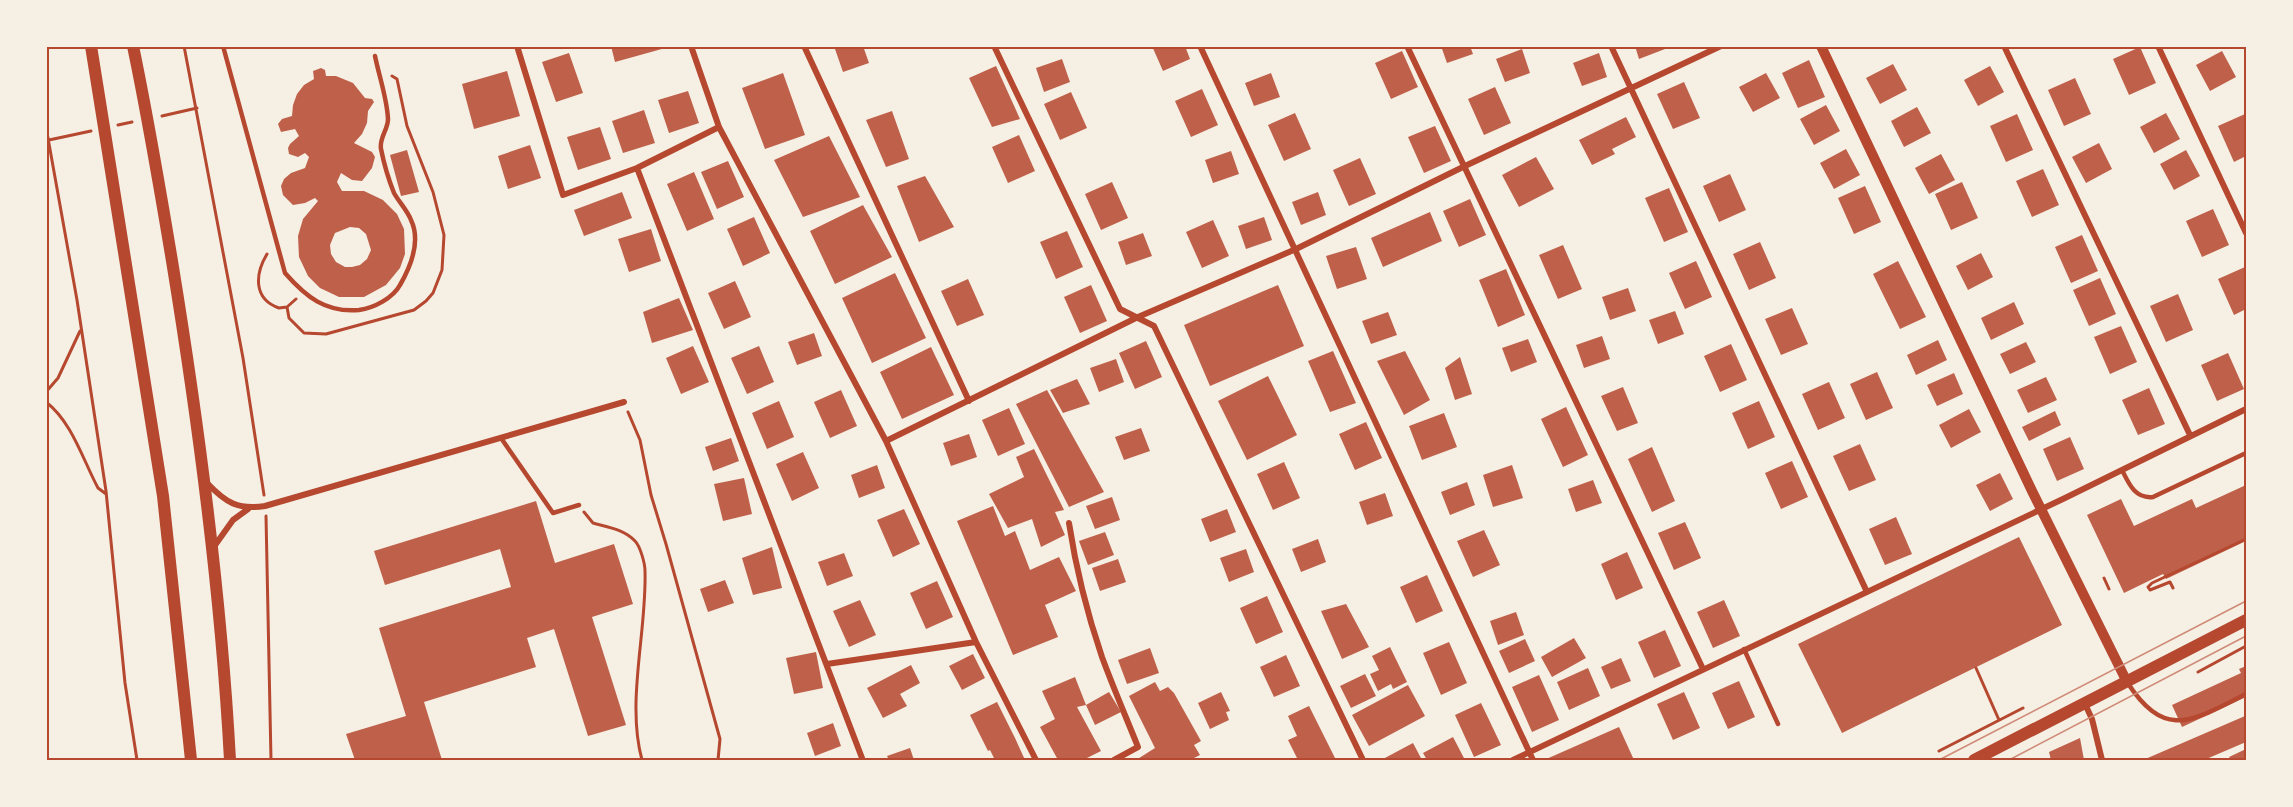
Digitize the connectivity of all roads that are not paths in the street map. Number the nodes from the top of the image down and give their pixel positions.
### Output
1 (133, 46) edge
2 (223, 46) edge
3 (517, 46) edge
4 (691, 46) edge
5 (804, 46) edge
6 (994, 46) edge
7 (1200, 46) edge
8 (1407, 46) edge
9 (1611, 46) edge
10 (1721, 46) edge
11 (1821, 46) edge
12 (2004, 46) edge
13 (2158, 46) edge
14 (94, 47) edge
15 (375, 56) dead end
16 (1631, 89) junction
17 (719, 127) junction
18 (1464, 166) junction
19 (637, 168) junction
20 (2247, 233) edge
21 (1296, 249) junction
22 (1138, 317) junction
23 (969, 401) junction
24 (624, 402) road end
25 (2247, 409) edge
26 (2190, 435) junction
27 (501, 438) junction
28 (886, 441) junction
29 (2247, 453) edge
30 (2122, 470) junction
31 (204, 480) junction
32 (579, 505) road end
33 (248, 508) junction
34 (2041, 509) junction
35 (1069, 523) dead end
36 (213, 549) junction
37 (1867, 592) junction
38 (2247, 620) edge
39 (976, 642) junction
40 (1744, 650) junction
41 (828, 664) junction
42 (1703, 669) junction
43 (2127, 682) junction
44 (2247, 694) edge
45 (2085, 704) junction
46 (1778, 724) dead end
47 (1529, 753) junction
48 (862, 758) dead end
49 (191, 760) edge
50 (230, 760) edge
51 (1036, 760) edge
52 (1114, 760) edge
53 (1363, 760) edge
54 (1513, 760) edge
55 (1533, 760) edge
56 (1974, 760) edge
57 (2102, 760) edge

1 - 31 main road
2 - 15 lane
3 - 19 street
4 - 17 street
5 - 23 street
6 - 22 street
7 - 21 street
8 - 18 street
9 - 16 street
10 - 16 street
11 - 34 street
12 - 26 street
13 - 20 street
14 - 49 main road
16 - 18 street
16 - 37 street
17 - 19 street
17 - 28 street
18 - 21 street
18 - 42 street
19 - 41 street
21 - 22 street
21 - 47 street
22 - 23 street
22 - 53 street
23 - 28 street
24 - 27 street
25 - 26 street
26 - 30 street
27 - 32 lane
27 - 33 street
28 - 39 street
29 - 30 lane
30 - 34 street
31 - 33 street
31 - 36 main road
33 - 36 street
34 - 37 street
34 - 43 street
35 - 52 street
36 - 50 main road
37 - 40 street
38 - 43 main road
39 - 41 street
39 - 51 street
40 - 42 street
40 - 46 lane
41 - 48 street
42 - 47 street
43 - 44 lane
43 - 45 main road
45 - 56 main road
45 - 57 street
47 - 54 street
47 - 55 street

